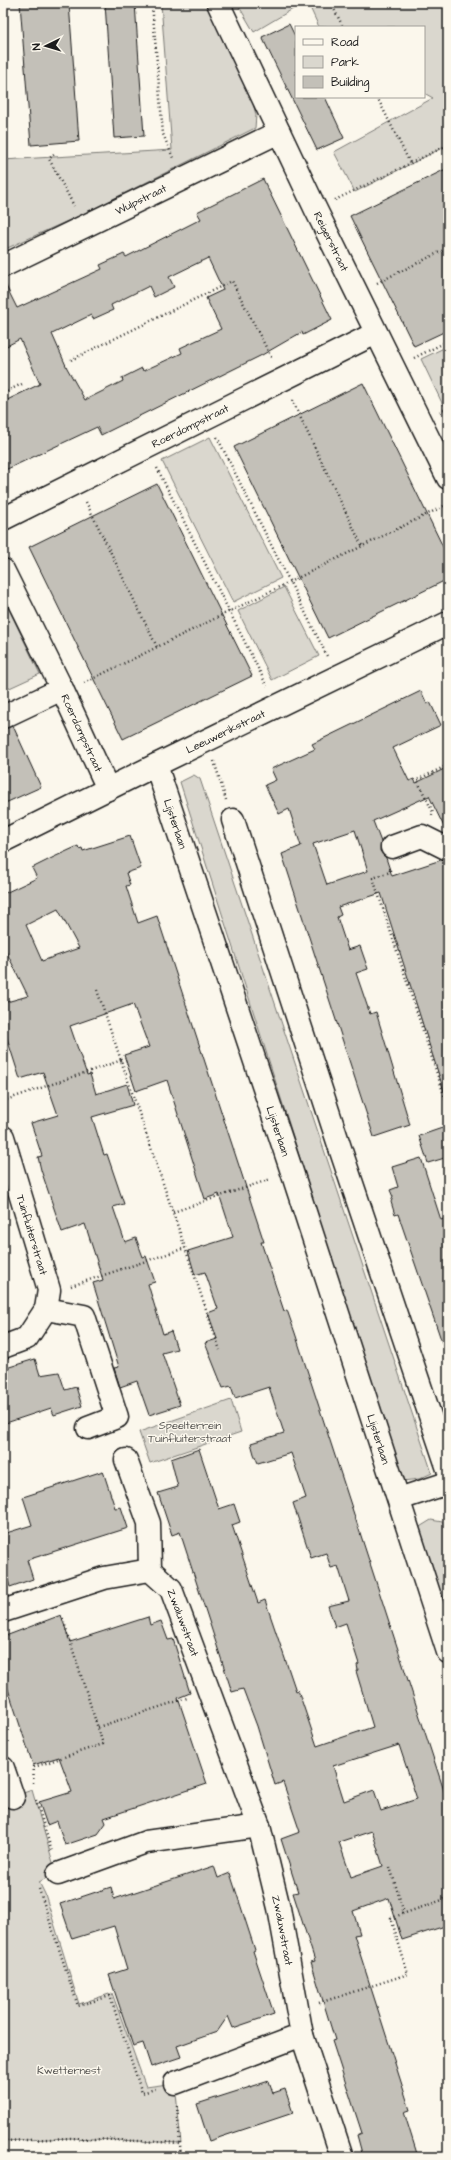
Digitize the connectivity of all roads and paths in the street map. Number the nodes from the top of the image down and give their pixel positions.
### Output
1 (152, 3) edge
2 (218, 3) edge
3 (331, 3) edge
4 (342, 26) edge
5 (378, 98) edge
6 (279, 132) junction
7 (448, 145) edge
8 (54, 154) dead end
9 (410, 163) junction
10 (182, 178) junction
11 (316, 210) junction
12 (85, 226) junction
13 (448, 248) edge
14 (3, 266) edge
15 (356, 292) junction
16 (376, 333) junction
17 (448, 341) edge
18 (71, 360) dead end
19 (393, 368) junction
20 (282, 380) junction
21 (22, 384) dead end
22 (3, 393) edge
23 (207, 417) junction
24 (146, 448) junction
25 (448, 478) edge
26 (77, 482) junction
27 (448, 504) edge
28 (3, 519) edge
29 (362, 546) junction
30 (3, 570) edge
31 (290, 582) junction
32 (229, 611) junction
33 (448, 623) edge
34 (157, 647) junction
35 (337, 676) junction
36 (63, 691) junction
37 (277, 705) junction
38 (3, 717) edge
39 (207, 740) junction
40 (156, 765) junction
41 (448, 765) edge
42 (108, 789) junction
43 (233, 820) joint
44 (422, 836) junction
45 (3, 842) edge
46 (392, 848) joint
47 (448, 849) edge
48 (97, 990) dead end
49 (122, 1060) junction
50 (3, 1101) edge
51 (448, 1107) edge
52 (3, 1137) edge
53 (292, 1172) junction
54 (173, 1212) junction
55 (185, 1248) junction
56 (48, 1300) junction
57 (3, 1347) edge
58 (220, 1350) dead end
59 (88, 1428) dead end
60 (126, 1460) dead end
61 (448, 1469) edge
62 (448, 1483) edge
63 (399, 1499) junction
64 (150, 1570) junction
65 (55, 1593) junction
66 (3, 1611) edge
67 (448, 1652) edge
68 (209, 1690) junction
69 (98, 1727) junction
70 (3, 1768) edge
71 (33, 1789) junction
72 (12, 1796) joint
73 (259, 1826) junction
74 (390, 1867) dead end
75 (58, 1874) junction
76 (448, 1898) edge
77 (404, 1913) junction
78 (296, 2011) junction
79 (302, 2035) junction
80 (175, 2082) junction
81 (6, 2141) dead end
82 (180, 2143) junction
83 (181, 2157) edge
84 (342, 2157) edge

1 - 10 path
2 - 6 street, Reigerstraat
3 - 4 path
5 - 9 path
6 - 10 street, Wulpstraat
6 - 11 street, Reigerstraat
7 - 9 path
8 - 12 path
9 - 11 path
10 - 12 street, Wulpstraat
11 - 15 street, Reigerstraat
12 - 14 street, Wulpstraat
13 - 15 path
15 - 16 street, Reigerstraat
16 - 19 street, Reigerstraat
16 - 20 street, Roerdompstraat
17 - 19 path
18 - 20 path
19 - 25 street, Reigerstraat
20 - 23 street, Roerdompstraat
20 - 29 path
21 - 22 path
23 - 24 street, Roerdompstraat
23 - 31 path
24 - 26 street, Roerdompstraat
24 - 32 path
26 - 28 street, Roerdompstraat
26 - 34 path
27 - 29 path
29 - 31 path
30 - 36 street, Roerdompstraat
31 - 32 path
31 - 35 path
32 - 34 path
32 - 37 path
33 - 35 street, Leeuwerikstraat
34 - 36 path
35 - 37 street, Leeuwerikstraat
36 - 38 street
36 - 42 street, Roerdompstraat
37 - 39 street, Leeuwerikstraat
39 - 40 street, Leeuwerikstraat
39 - 43 path
40 - 42 street, Leeuwerikstraat
40 - 53 street, Lijsterlaan
41 - 44 path
42 - 45 street, Leeuwerikstraat
43 - 61 street
44 - 46 street
44 - 47 street
46 - 51 path
48 - 49 path
49 - 50 path
49 - 54 path
52 - 56 street, Tuinfluiterstraat
53 - 54 path
53 - 63 street, Lijsterlaan
54 - 55 path
55 - 56 path
55 - 58 path
56 - 57 street
56 - 59 street
60 - 64 street
62 - 63 street
63 - 67 street, Lijsterlaan
64 - 65 street
64 - 68 street, Zwaluwstraat
65 - 66 street
65 - 69 path
68 - 69 path
68 - 73 street, Zwaluwstraat
69 - 71 path
70 - 72 street
71 - 72 path
71 - 75 path
73 - 75 street
73 - 78 street, Zwaluwstraat
74 - 77 path
75 - 80 path
76 - 77 path
77 - 78 path
78 - 79 street, Zwaluwstraat
79 - 80 street
79 - 84 street, Zwaluwstraat
80 - 82 path
81 - 82 path
82 - 83 path

